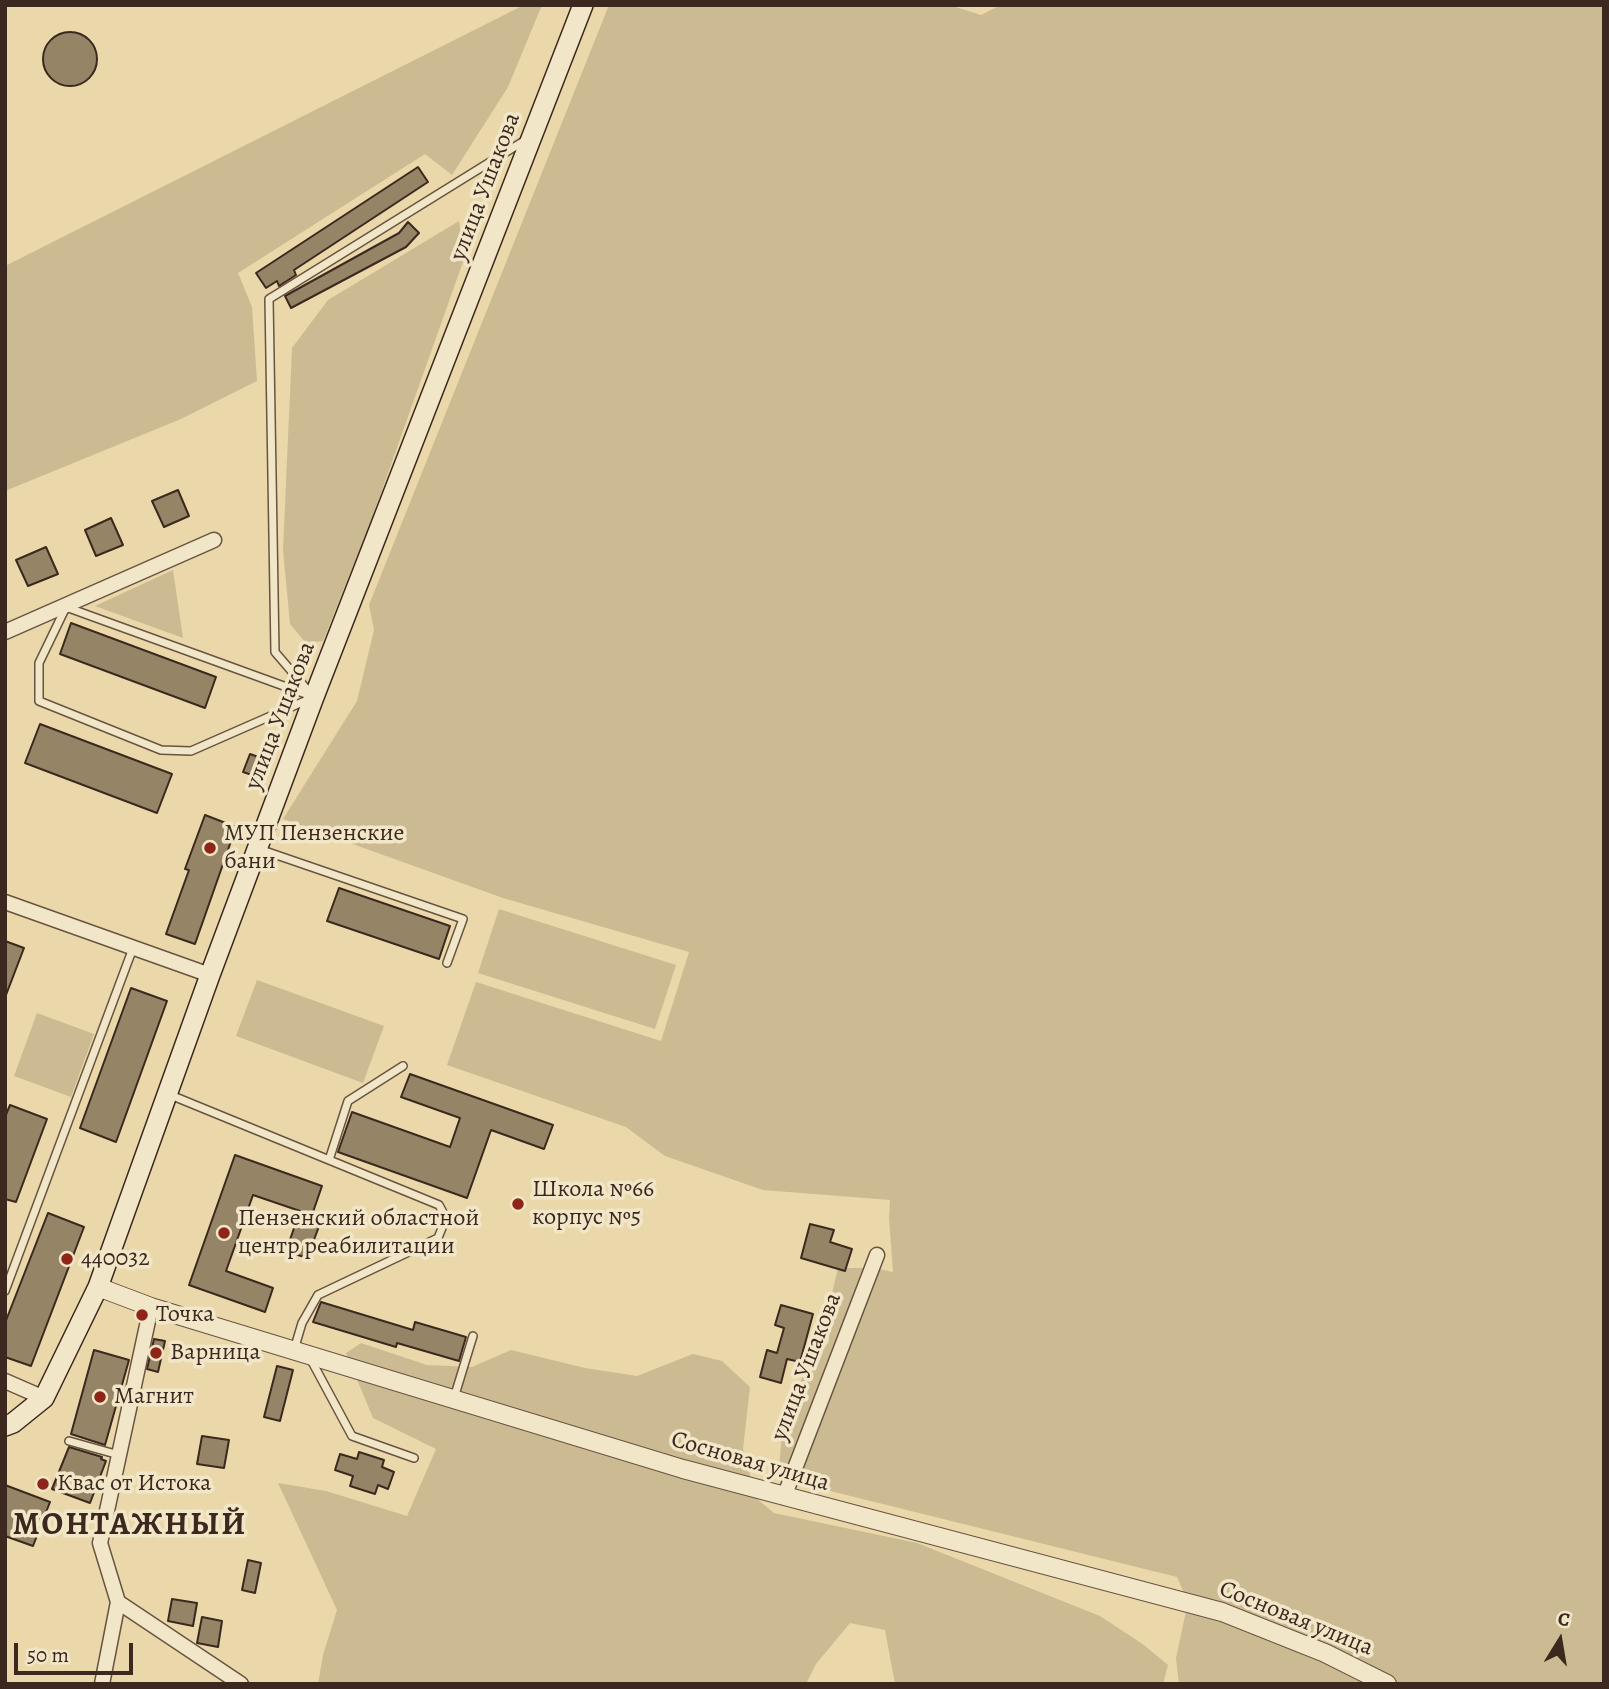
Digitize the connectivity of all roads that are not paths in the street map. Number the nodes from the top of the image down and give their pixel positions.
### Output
1 (583, 5) edge
2 (532, 136) junction
3 (214, 540) dead end
4 (66, 607) junction
5 (5, 632) edge
6 (314, 697) junction
7 (257, 848) junction
8 (5, 902) edge
9 (133, 947) junction
10 (447, 963) dead end
11 (210, 975) junction
12 (403, 1066) dead end
13 (167, 1094) junction
14 (329, 1160) junction
15 (877, 1255) dead end
16 (98, 1287) junction
17 (5, 1291) edge
18 (151, 1307) junction
19 (473, 1336) dead end
20 (301, 1352) junction
21 (5, 1381) edge
22 (44, 1398) junction
23 (454, 1398) junction
24 (5, 1426) edge
25 (69, 1441) dead end
26 (119, 1455) junction
27 (414, 1458) dead end
28 (784, 1497) junction
29 (118, 1602) junction
30 (102, 1684) edge
31 (241, 1684) edge
32 (1387, 1684) edge

1 - 2 main road, улица Ушакова
2 - 6 main road, улица Ушакова
2 - 6 lane
3 - 4 street
4 - 5 street
4 - 6 lane
4 - 6 lane
6 - 7 main road, улица Ушакова
7 - 10 lane
7 - 11 main road, улица Ушакова
8 - 9 street
9 - 11 street
9 - 17 lane
11 - 13 main road, улица Ушакова
12 - 14 lane
13 - 14 lane
13 - 16 main road, улица Ушакова
14 - 20 lane
15 - 28 street, улица Ушакова
16 - 18 street, Сосновая улица
16 - 22 main road, улица Ушакова
18 - 20 street, Сосновая улица
18 - 26 street
19 - 23 lane
20 - 23 street, Сосновая улица
20 - 27 lane
21 - 22 street
22 - 24 main road, улица Ушакова
23 - 28 street, Сосновая улица
25 - 26 lane
26 - 29 street
28 - 32 street, Сосновая улица
29 - 30 street
29 - 31 street

